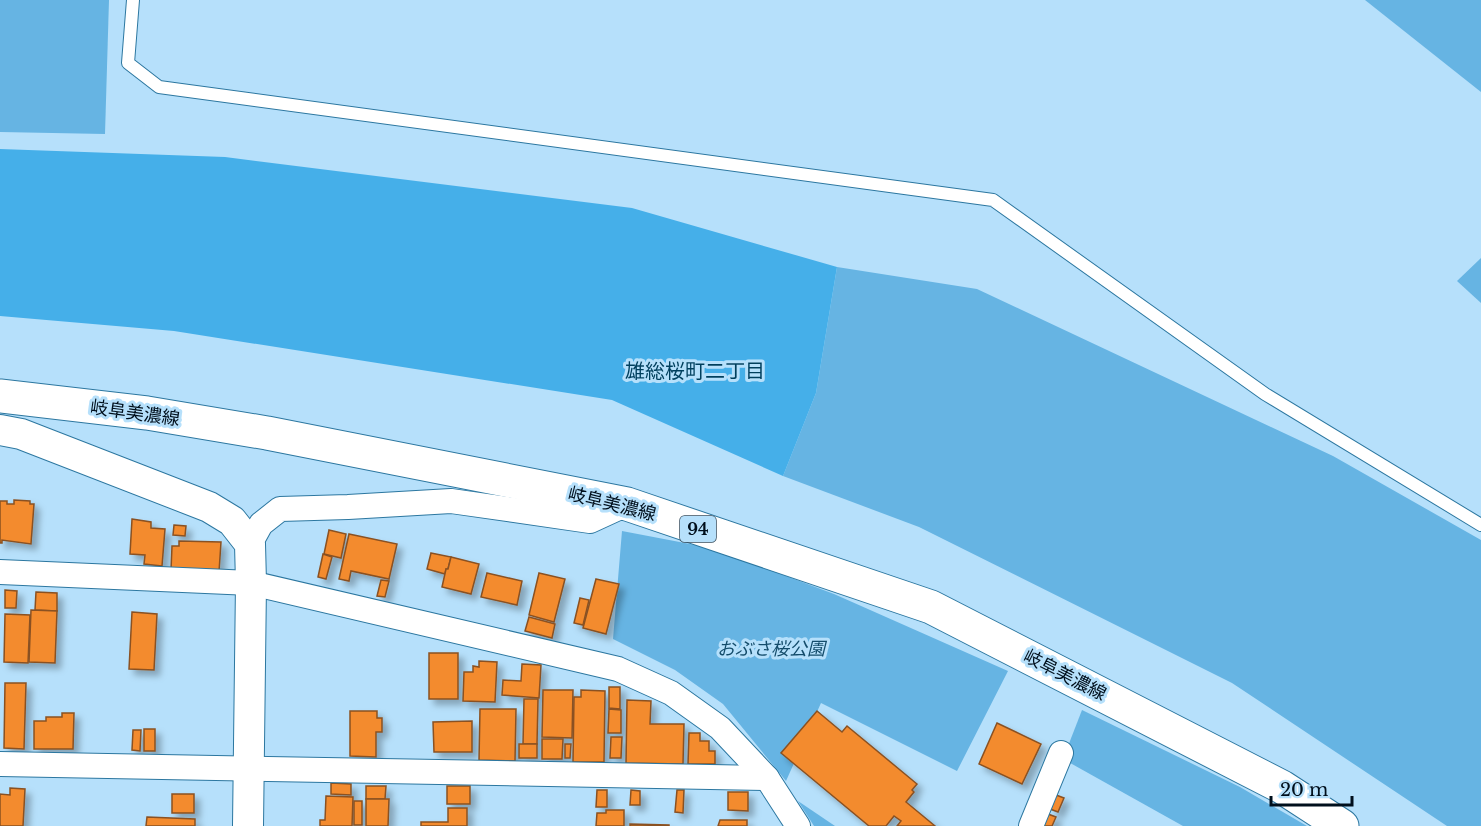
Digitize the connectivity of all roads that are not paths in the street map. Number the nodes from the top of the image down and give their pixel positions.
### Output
1 (133, 0) edge
2 (0, 396) edge
3 (0, 430) edge
4 (627, 504) junction
5 (1481, 525) edge
6 (250, 544) junction
7 (0, 572) edge
8 (251, 582) junction
9 (1061, 753) dead end
10 (0, 764) edge
11 (249, 769) junction
12 (767, 778) junction
13 (248, 826) edge
14 (798, 826) edge
15 (1031, 826) edge
16 (1342, 826) edge

1 - 5 lane
2 - 4 main road, 岐阜美濃線 / 94
3 - 6 street
4 - 6 street
4 - 16 main road, 岐阜美濃線 / 94
6 - 8 street
7 - 8 street
8 - 11 street
8 - 12 street
9 - 15 street
10 - 11 street
11 - 12 street
11 - 13 street
12 - 14 street

